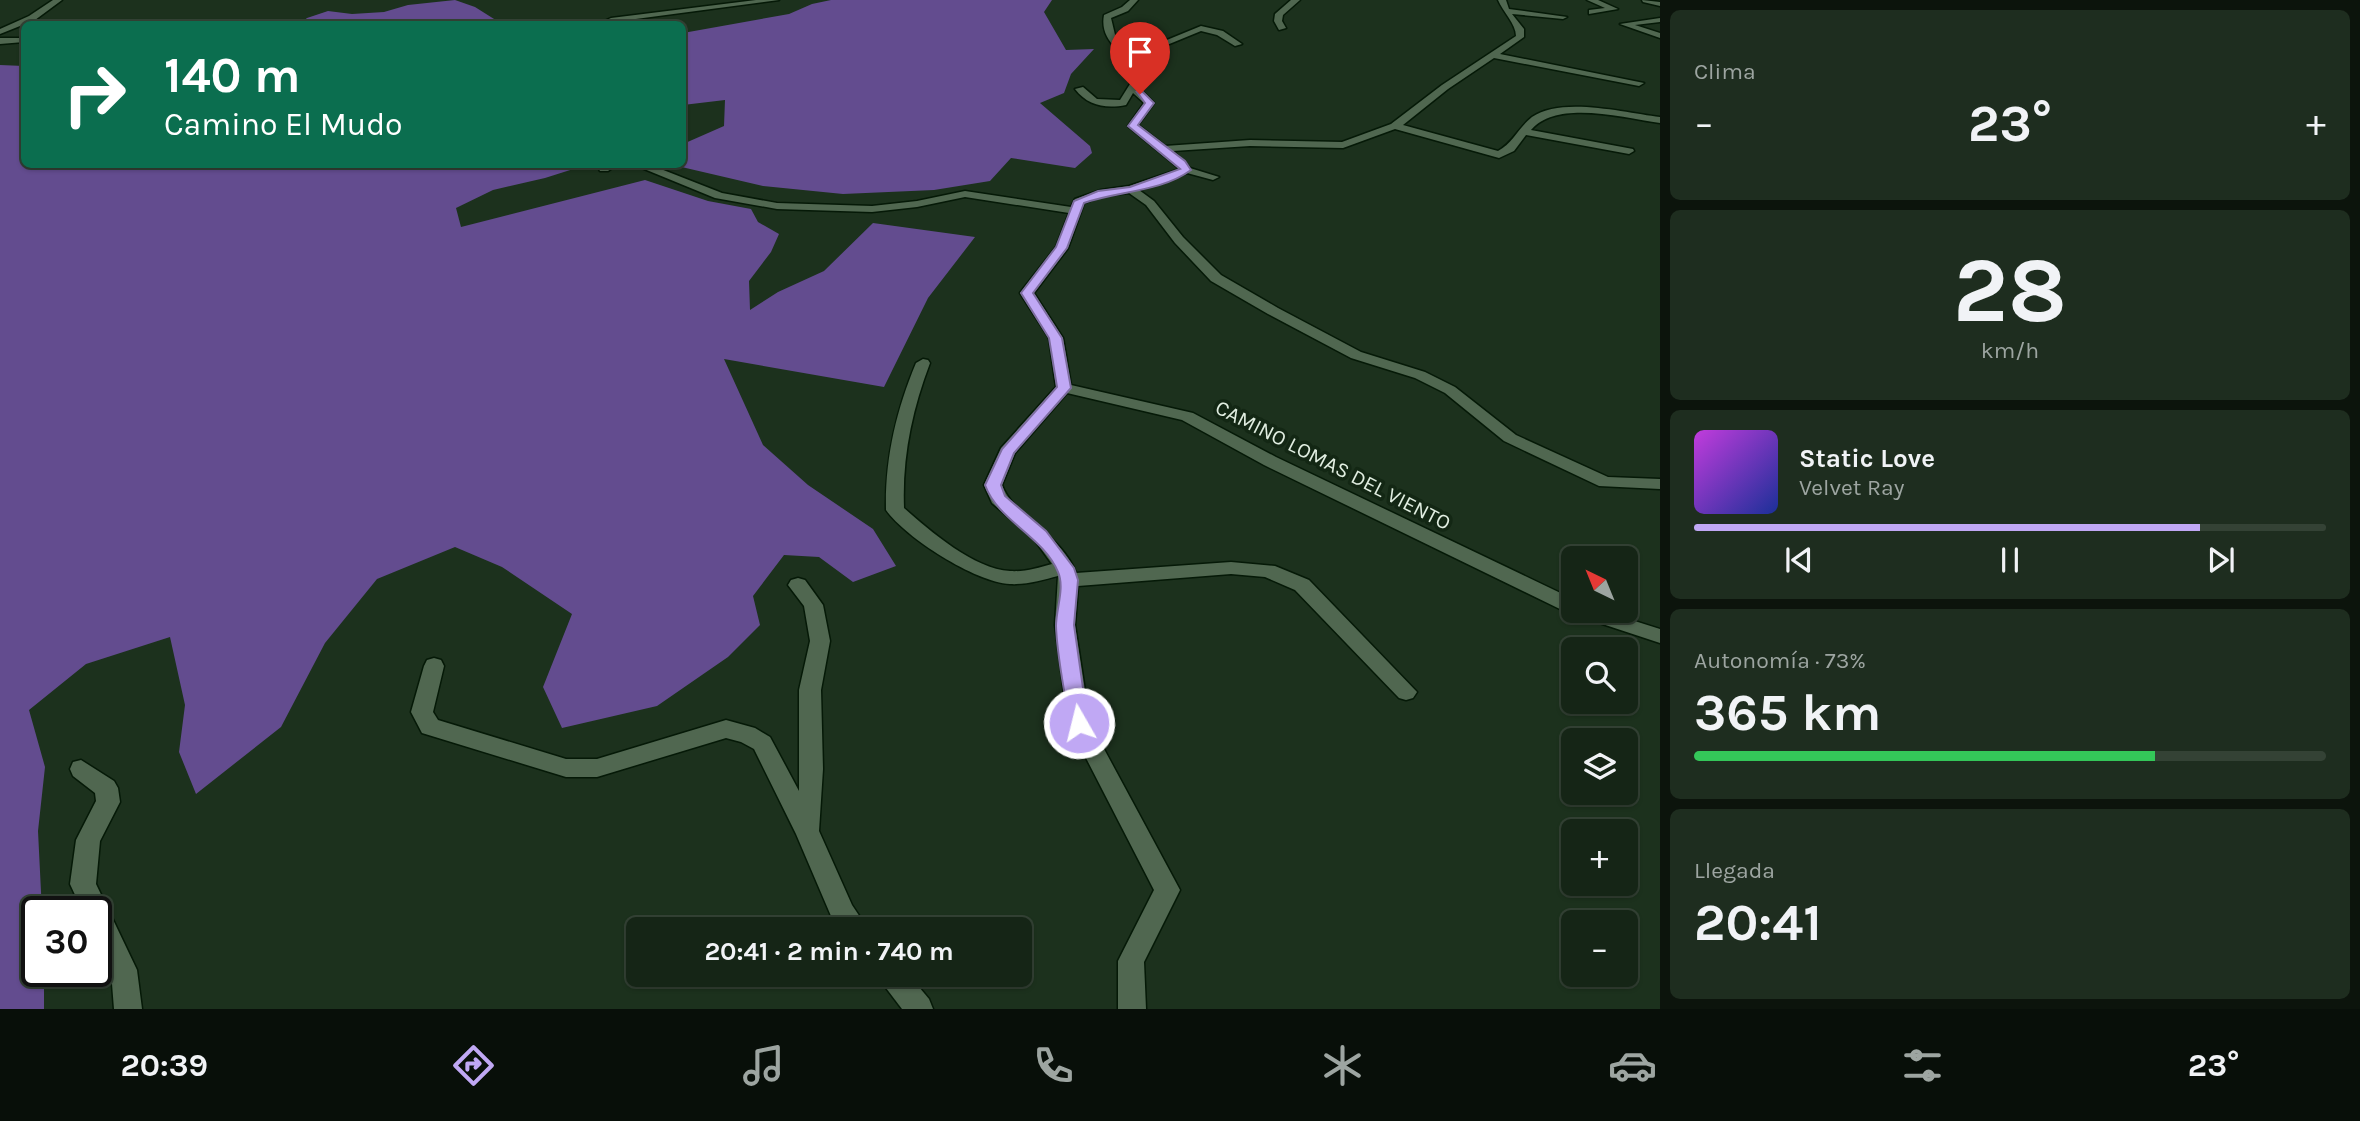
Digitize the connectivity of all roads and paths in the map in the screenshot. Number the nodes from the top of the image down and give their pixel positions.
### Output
1 (58, 0) edge
2 (681, 0) edge
3 (775, 0) edge
4 (1134, 0) edge
5 (1296, 0) edge
6 (1502, 0) edge
7 (1591, 0) edge
8 (1646, 0) edge
9 (1660, 4) edge
10 (611, 7) dead end
11 (695, 11) junction
12 (1506, 11) junction
13 (1592, 12) dead end
14 (1563, 18) dead end
15 (611, 20) joint
16 (1660, 20) edge
17 (26, 21) edge
18 (21, 23) edge
19 (1282, 28) dead end
20 (0, 32) edge
21 (1660, 36) edge
22 (21, 40) edge
23 (1110, 40) junction
24 (0, 41) edge
25 (1238, 44) dead end
26 (1494, 57) junction
27 (1639, 83) dead end
28 (1132, 86) junction
29 (1080, 89) dead end
30 (1660, 120) edge
31 (1395, 127) junction
32 (1524, 132) junction
33 (1163, 149) junction
34 (1629, 151) dead end
35 (647, 168) edge
36 (1186, 170) junction
37 (1213, 177) dead end
38 (1131, 190) junction
39 (1077, 211) junction
40 (923, 363) dead end
41 (1064, 388) junction
42 (1660, 484) edge
43 (1067, 574) junction
44 (798, 585) dead end
45 (1561, 601) edge
46 (1616, 623) edge
47 (1660, 636) edge
48 (435, 666) dead end
49 (1406, 692) dead end
50 (81, 769) dead end
51 (807, 831) junction
52 (89, 896) edge
53 (845, 917) edge
54 (112, 945) edge
55 (901, 987) edge
56 (128, 1009) edge
57 (919, 1009) edge
58 (1132, 1009) edge

1 - 17 street
2 - 11 street
3 - 11 street
4 - 23 street
5 - 19 street
6 - 12 street
7 - 13 street
8 - 9 street
10 - 15 street
11 - 15 street
12 - 14 street
12 - 26 street
16 - 21 street
18 - 20 street
22 - 24 street
23 - 25 street
23 - 28 street
26 - 27 street
26 - 31 street
28 - 29 street
28 - 33 street
30 - 32 street
31 - 32 street
31 - 33 street
32 - 34 street
33 - 36 street
35 - 39 street
36 - 37 street
36 - 38 street
38 - 39 street
38 - 42 street
39 - 41 street
40 - 43 street
41 - 43 street
41 - 45 street, CAMINO LOMAS DEL VIENTO
43 - 49 street
43 - 58 street
44 - 51 street
46 - 47 street
48 - 51 street
50 - 52 street
51 - 53 street
54 - 56 street
55 - 57 street

